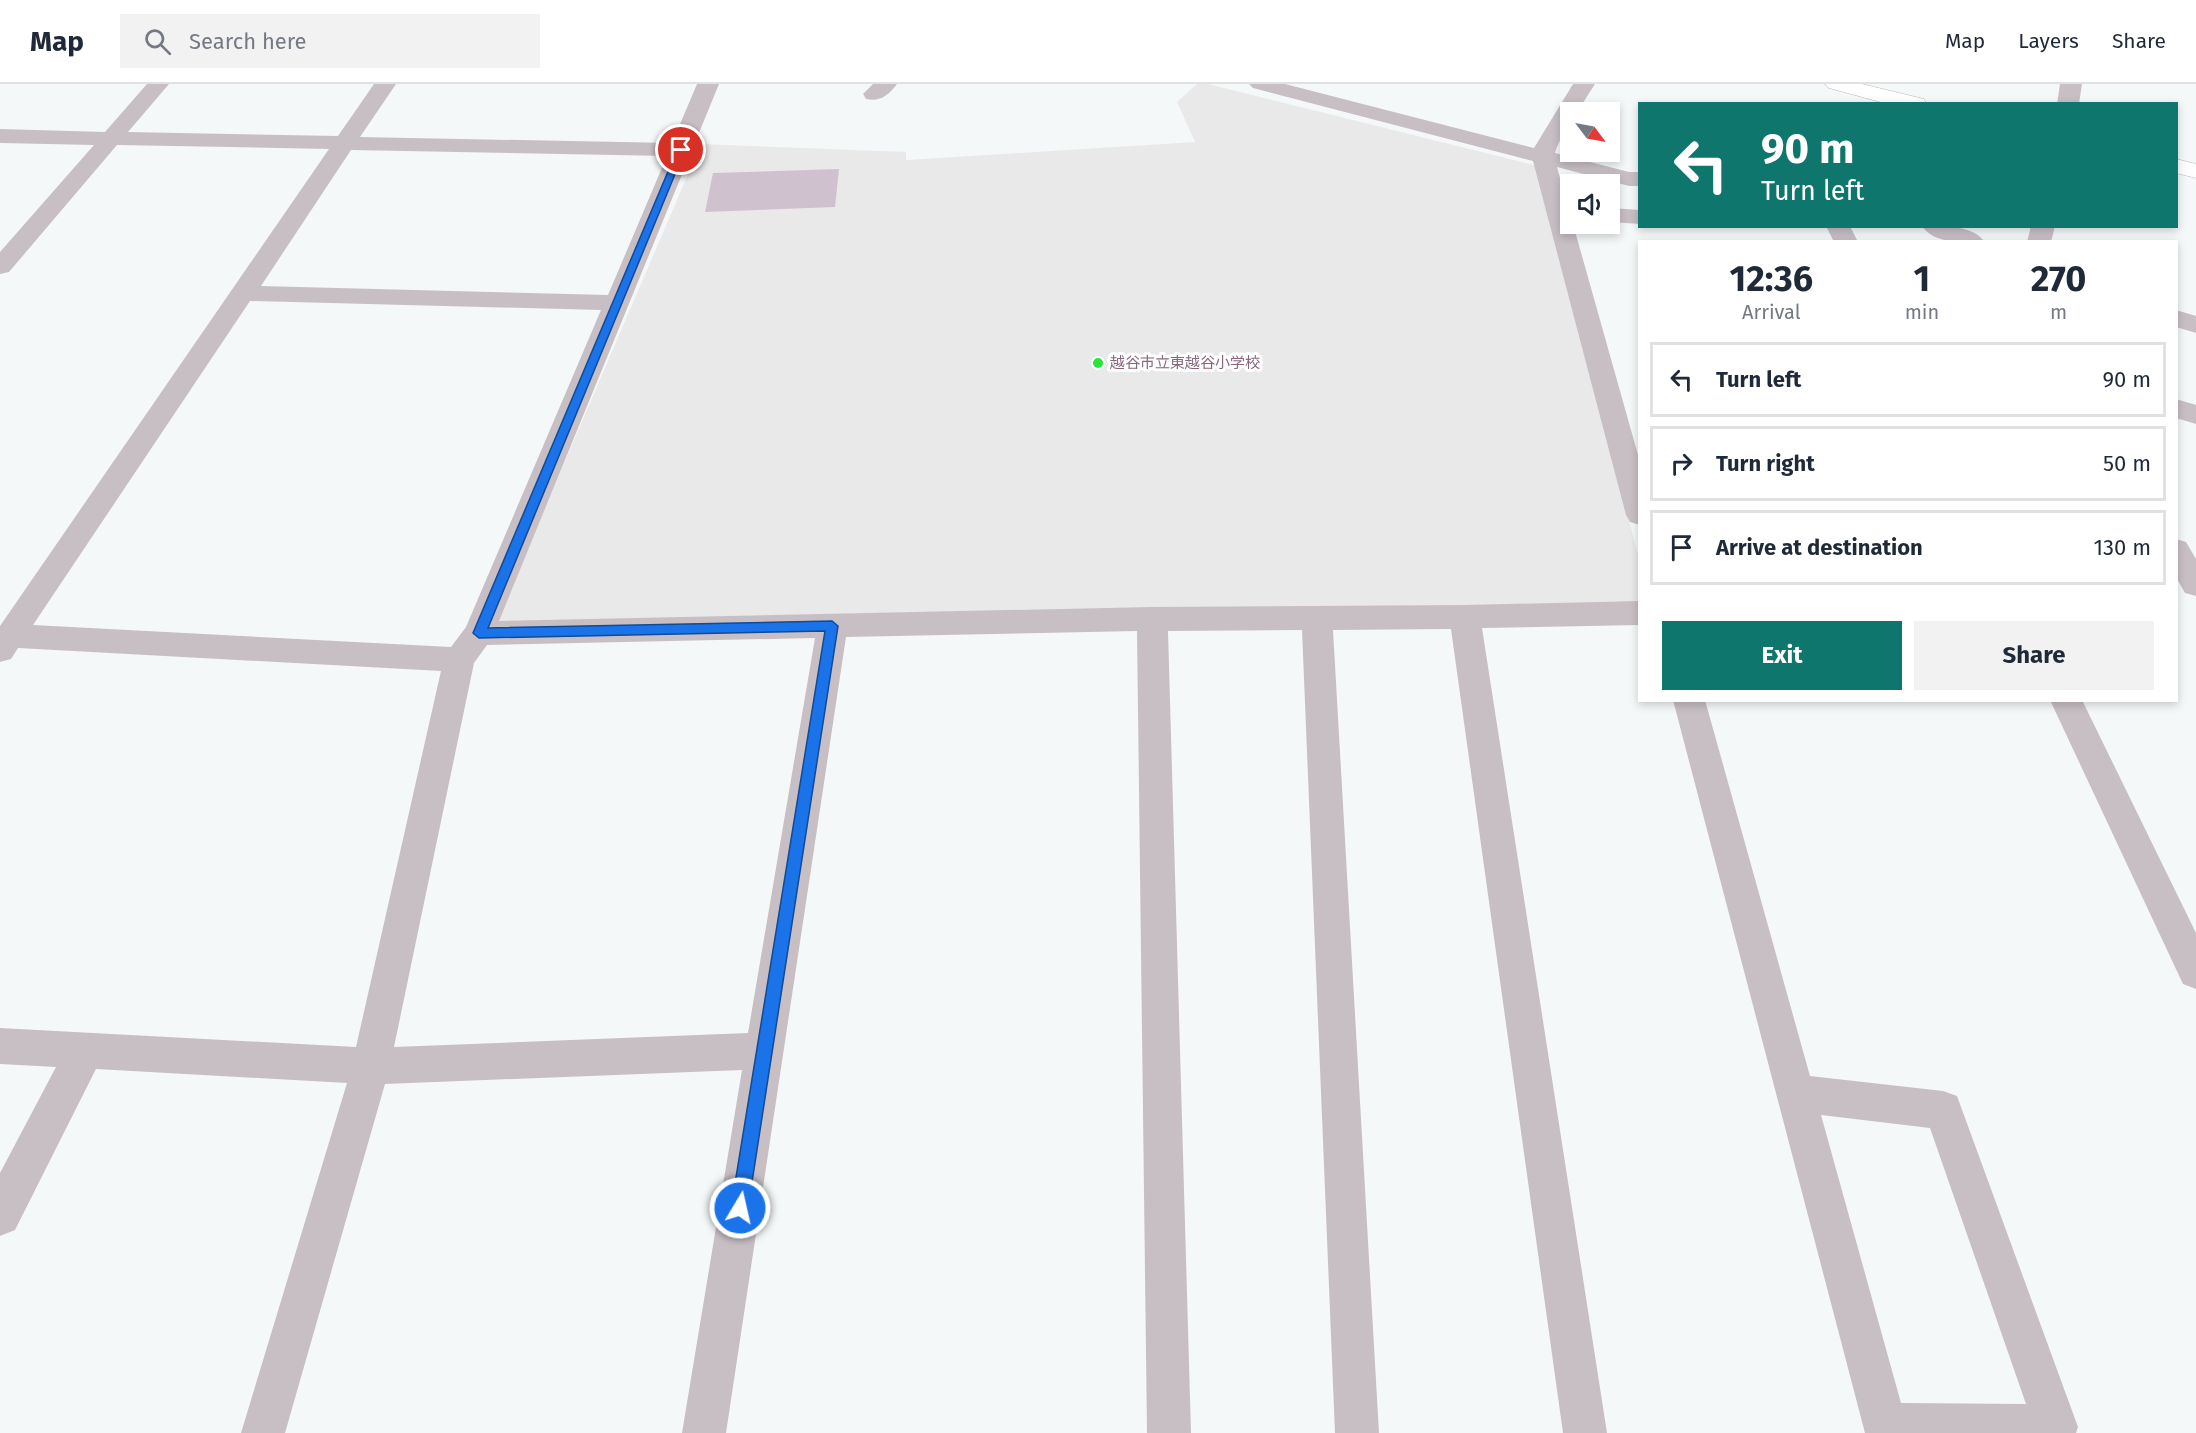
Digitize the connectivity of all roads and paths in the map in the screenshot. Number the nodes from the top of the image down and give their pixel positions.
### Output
1 (158, 84) edge
2 (385, 84) edge
3 (708, 84) edge
4 (1260, 84) edge
5 (1584, 84) edge
6 (1836, 84) edge
7 (2071, 84) edge
8 (1908, 102) edge
9 (2068, 102) edge
10 (0, 136) edge
11 (110, 139) junction
12 (346, 144) junction
13 (681, 150) junction
14 (1543, 156) junction
15 (2178, 166) edge
16 (2196, 171) edge
17 (1638, 179) edge
18 (1560, 200) edge
19 (1620, 216) edge
20 (1638, 217) edge
21 (1938, 228) edge
22 (1570, 234) edge
23 (1967, 240) edge
24 (4, 257) edge
25 (243, 293) junction
26 (617, 303) junction
27 (2178, 319) edge
28 (2196, 326) edge
29 (2178, 409) edge
30 (2196, 415) edge
31 (1638, 507) edge
32 (2178, 554) edge
33 (2196, 585) edge
34 (1638, 613) edge
35 (1464, 617) junction
36 (1317, 618) junction
37 (1152, 619) junction
38 (832, 626) junction
39 (479, 633) junction
40 (5, 643) edge
41 (459, 660) junction
42 (1690, 702) edge
43 (2067, 702) edge
44 (2196, 972) edge
45 (0, 1046) edge
46 (86, 1050) junction
47 (765, 1051) junction
48 (371, 1066) junction
49 (1795, 1094) junction
50 (0, 1215) edge
51 (1886, 1429) edge
52 (263, 1433) edge
53 (704, 1433) edge
54 (1169, 1433) edge
55 (1357, 1433) edge
56 (1585, 1433) edge

1 - 11 street
2 - 12 street
3 - 13 street
4 - 14 street
5 - 14 street
6 - 8 main road
7 - 9 street
10 - 11 street
11 - 12 street
11 - 24 street
12 - 13 street
12 - 25 street
13 - 26 street
14 - 17 street
14 - 18 street
15 - 16 main road
19 - 20 street
21 - 23 street
22 - 31 street
25 - 26 street
25 - 40 street
26 - 39 street
27 - 28 street
29 - 30 street
32 - 33 street
34 - 35 street
35 - 36 street
35 - 56 street
36 - 37 street
36 - 55 street
37 - 38 street
37 - 54 street
38 - 39 street
38 - 47 street
39 - 41 street
40 - 41 street
41 - 48 street
42 - 49 street
43 - 44 street
45 - 46 street
46 - 48 street
46 - 50 street
47 - 48 street
47 - 53 street
48 - 52 street
49 - 51 street
49 - 51 street

